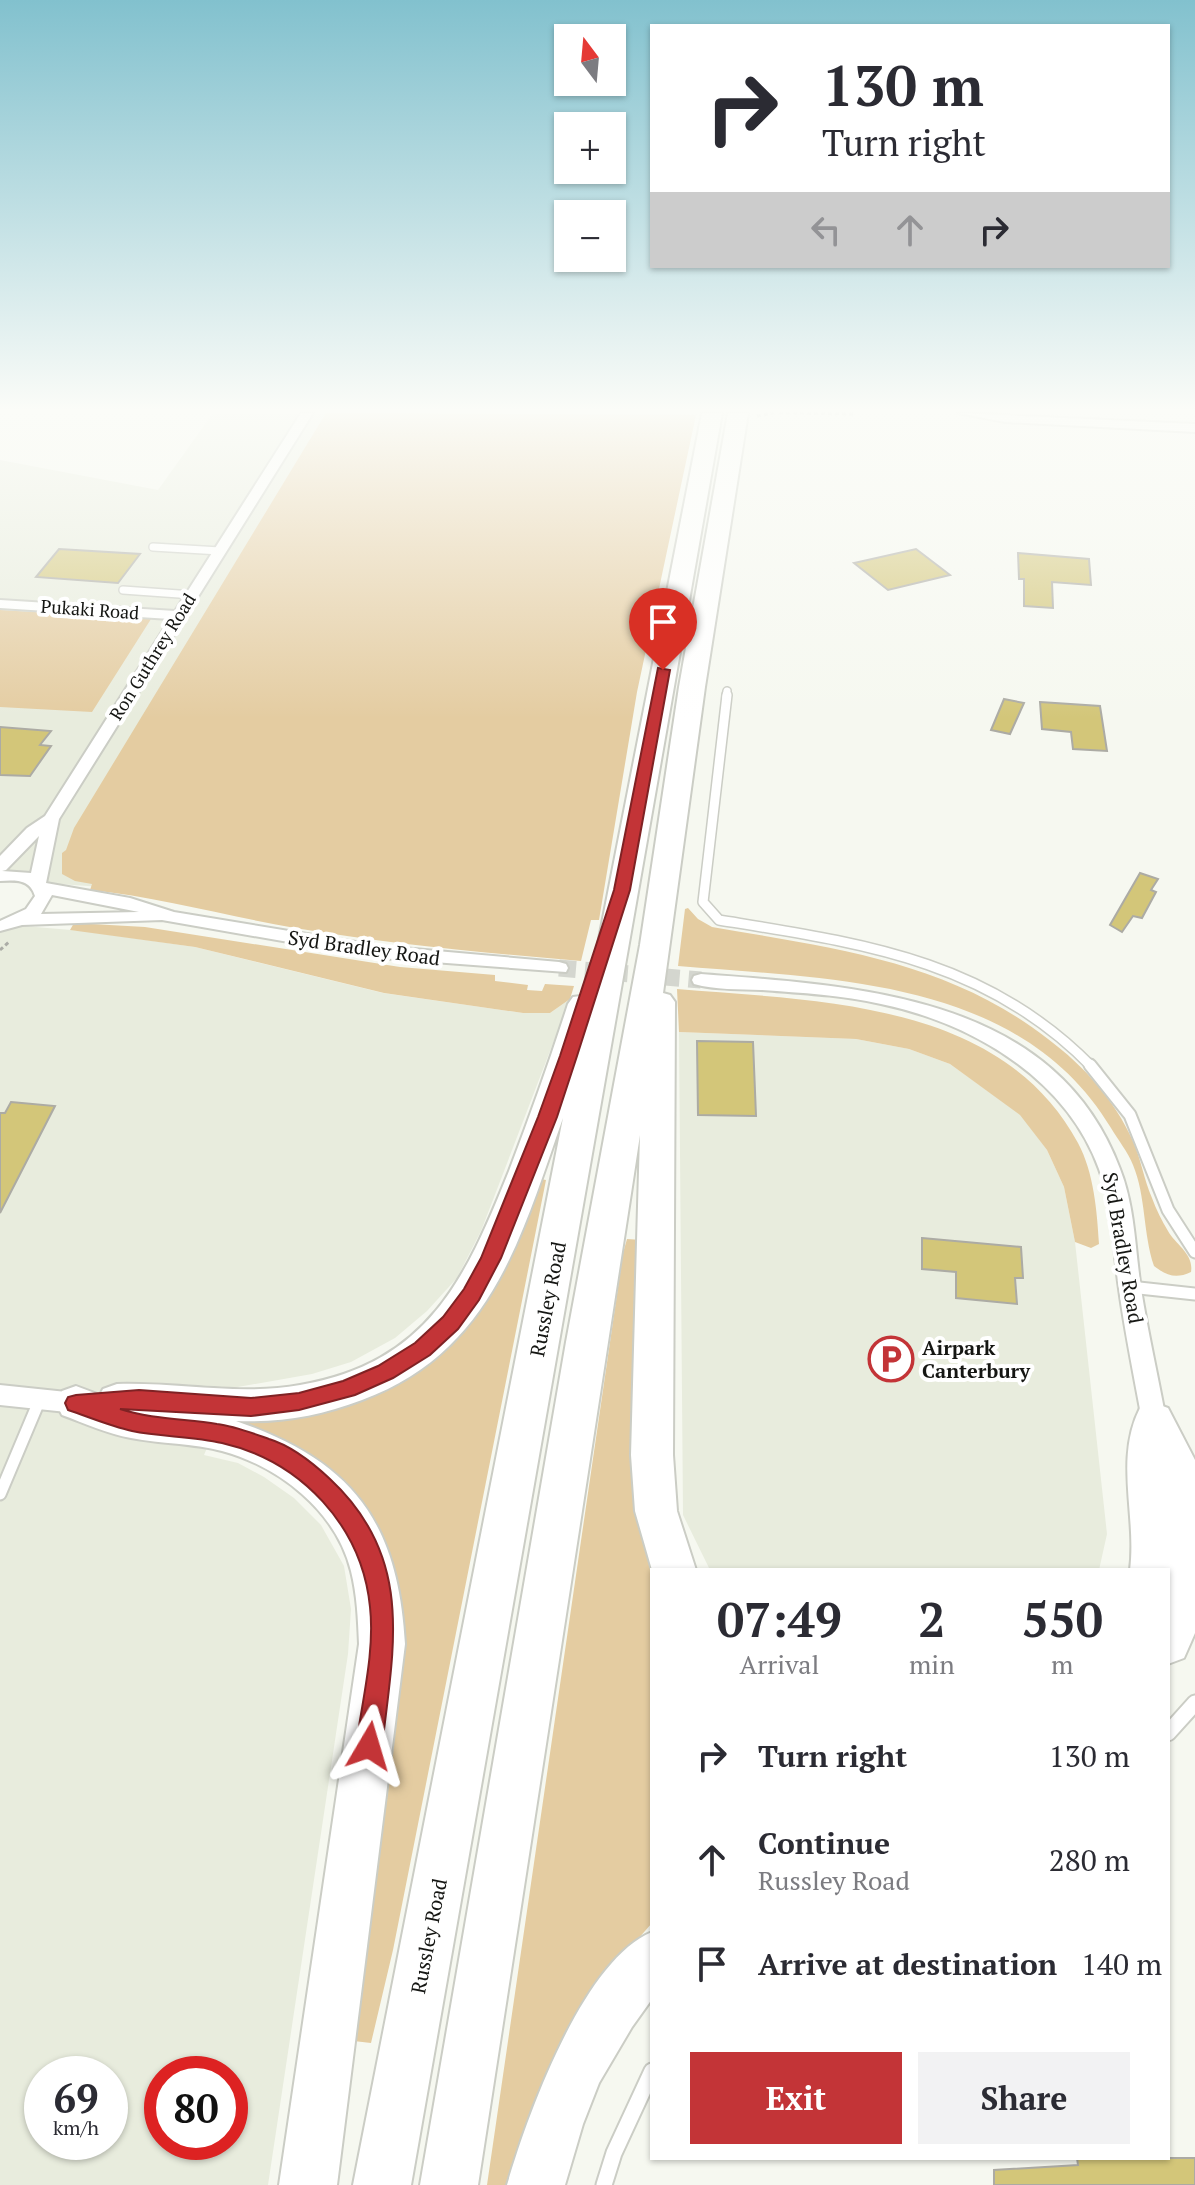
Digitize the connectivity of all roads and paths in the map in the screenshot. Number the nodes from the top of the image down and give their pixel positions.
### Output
1 (243, 515) edge
2 (693, 515) edge
3 (721, 515) edge
4 (153, 547) dead end
5 (220, 551) junction
6 (123, 590) dead end
7 (193, 595) junction
8 (0, 604) edge
9 (179, 615) junction
10 (727, 691) dead end
11 (51, 819) junction
12 (0, 866) edge
13 (0, 876) edge
14 (40, 885) junction
15 (622, 890) junction
16 (171, 917) junction
17 (8, 926) edge
18 (655, 945) junction
19 (559, 968) tunnel mouth
20 (701, 980) tunnel mouth
21 (1195, 1252) edge
22 (1130, 1287) junction
23 (1195, 1294) edge
24 (0, 1395) edge
25 (58, 1401) junction
26 (1154, 1420) junction
27 (0, 1494) edge
28 (673, 1568) edge
29 (1152, 1568) edge
30 (1170, 1638) edge
31 (1195, 1703) edge
32 (1170, 1731) edge
33 (650, 1961) edge
34 (650, 2075) edge
35 (308, 2185) edge
36 (382, 2185) edge
37 (449, 2185) edge
38 (536, 2185) edge
39 (604, 2185) edge

1 - 5 street, Ron Guthrey Road
2 - 15 highway, Russley Road
3 - 18 highway
4 - 5 lane
5 - 7 street, Ron Guthrey Road
6 - 7 lane
7 - 9 street, Ron Guthrey Road
8 - 9 street, Pukaki Road
9 - 11 street, Ron Guthrey Road
10 - 21 lane
11 - 12 street, Ron Guthrey Road
11 - 14 street, Ron Guthrey Road
13 - 14 street, Syd Bradley Road
14 - 16 street, Syd Bradley Road
14 - 17 street
15 - 25 highway
15 - 36 highway, Russley Road
16 - 17 street, Syd Bradley Road
16 - 19 street, Syd Bradley Road
18 - 28 highway
18 - 37 highway
20 - 22 street, Syd Bradley Road
22 - 23 lane
22 - 26 street, Syd Bradley Road
24 - 25 street
25 - 27 lane
25 - 35 highway
26 - 29 highway
26 - 30 highway
31 - 32 lane
33 - 38 highway
34 - 39 lane

